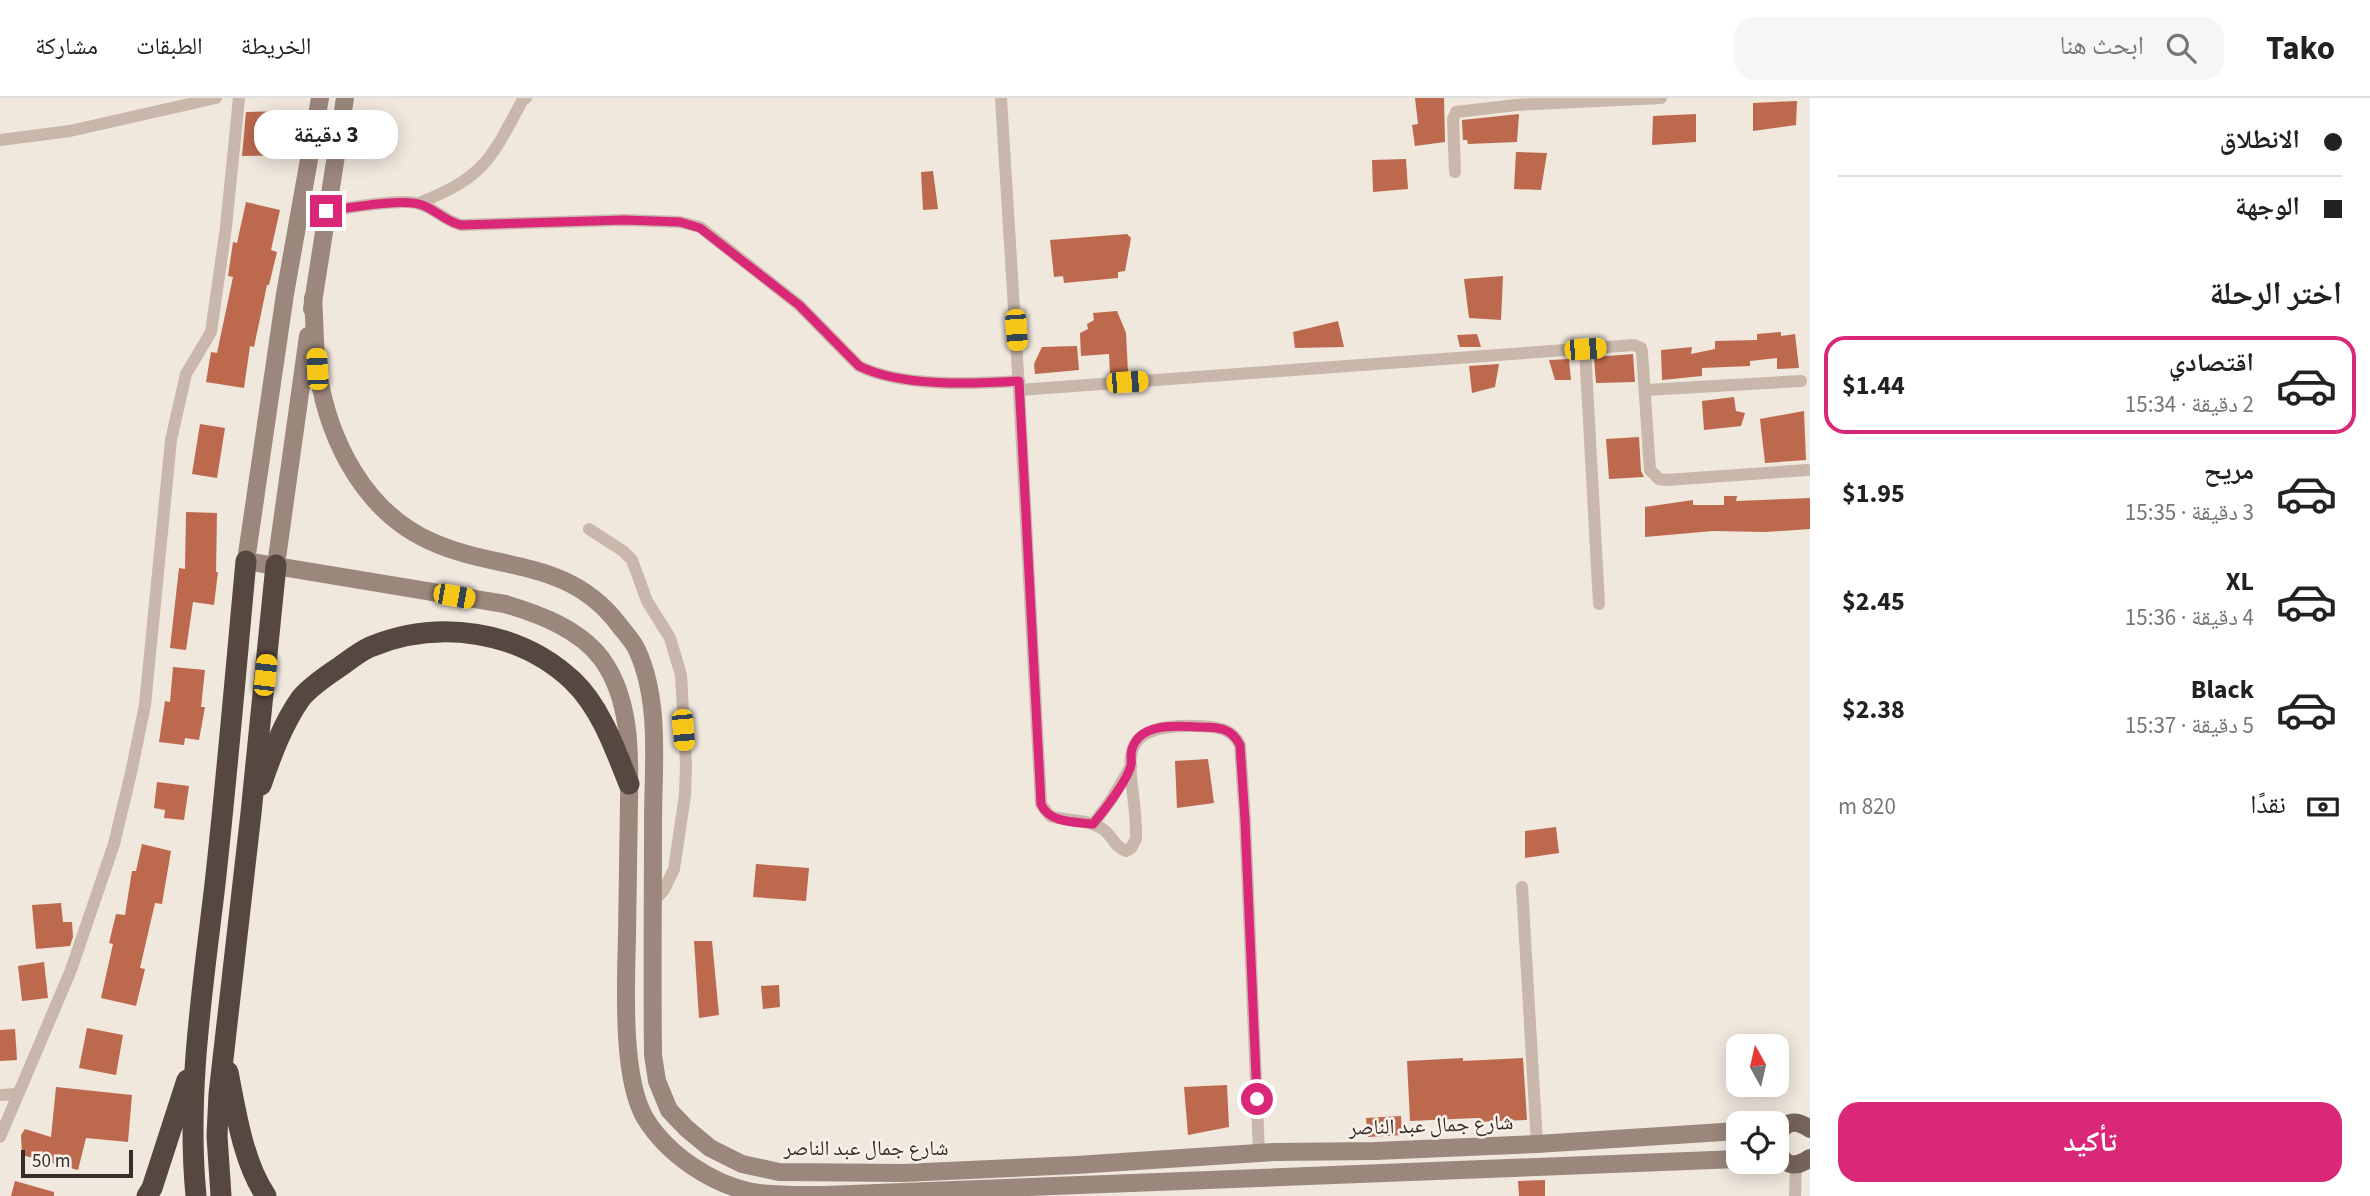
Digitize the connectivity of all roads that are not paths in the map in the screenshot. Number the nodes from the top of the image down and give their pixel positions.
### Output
1 (216, 98) edge
2 (239, 98) edge
3 (320, 98) edge
4 (345, 98) edge
5 (526, 98) edge
6 (1001, 98) edge
7 (1661, 98) edge
8 (0, 140) edge
9 (1455, 172) dead end
10 (419, 204) junction
11 (326, 211) junction
12 (313, 298) junction
13 (1585, 349) junction
14 (1801, 381) dead end
15 (1019, 385) junction
16 (1646, 390) junction
17 (1807, 470) dead end
18 (589, 528) dead end
19 (246, 561) junction
20 (276, 565) junction
21 (1599, 604) dead end
22 (1131, 765) junction
23 (629, 784) junction
24 (251, 813) junction
25 (1093, 824) junction
26 (1522, 887) dead end
27 (653, 902) junction
28 (196, 1048) junction
29 (224, 1048) junction
30 (17, 1094) junction
31 (0, 1095) edge
32 (1789, 1126) edge
33 (1810, 1129) edge
34 (1726, 1132) edge
35 (0, 1137) edge
36 (1537, 1144) junction
37 (1259, 1153) junction
38 (1726, 1160) edge
39 (1792, 1161) edge
40 (903, 1172) junction
41 (898, 1194) edge
42 (147, 1196) edge
43 (196, 1196) edge
44 (221, 1196) edge
45 (267, 1196) edge
46 (1795, 1196) edge

1 - 8 street
2 - 30 street
3 - 19 main road
4 - 11 main road
5 - 10 street
6 - 15 street
7 - 9 street
10 - 11 street
10 - 15 street
11 - 12 main road
12 - 20 main road
12 - 27 main road, شارع جمال عبد الناصر
13 - 15 street
13 - 16 street
13 - 21 street
14 - 16 street
15 - 25 street
16 - 17 street
18 - 27 street
19 - 20 main road, شارع جمال عبد الناصر
19 - 28 highway
20 - 23 main road, شارع جمال عبد الناصر
20 - 24 highway
22 - 25 street
22 - 25 street
22 - 37 street
23 - 24 highway
23 - 41 main road, شارع جمال عبد الناصر
24 - 29 highway
26 - 36 street
27 - 40 main road, شارع جمال عبد الناصر
28 - 42 highway
28 - 43 highway
29 - 44 highway
29 - 45 highway
30 - 31 street
30 - 35 street
32 - 33 main road
34 - 36 main road, شارع جمال عبد الناصر
36 - 37 main road, شارع جمال عبد الناصر
37 - 40 main road, شارع جمال عبد الناصر
38 - 41 main road, شارع جمال عبد الناصر
39 - 46 street
40 - 41 street

